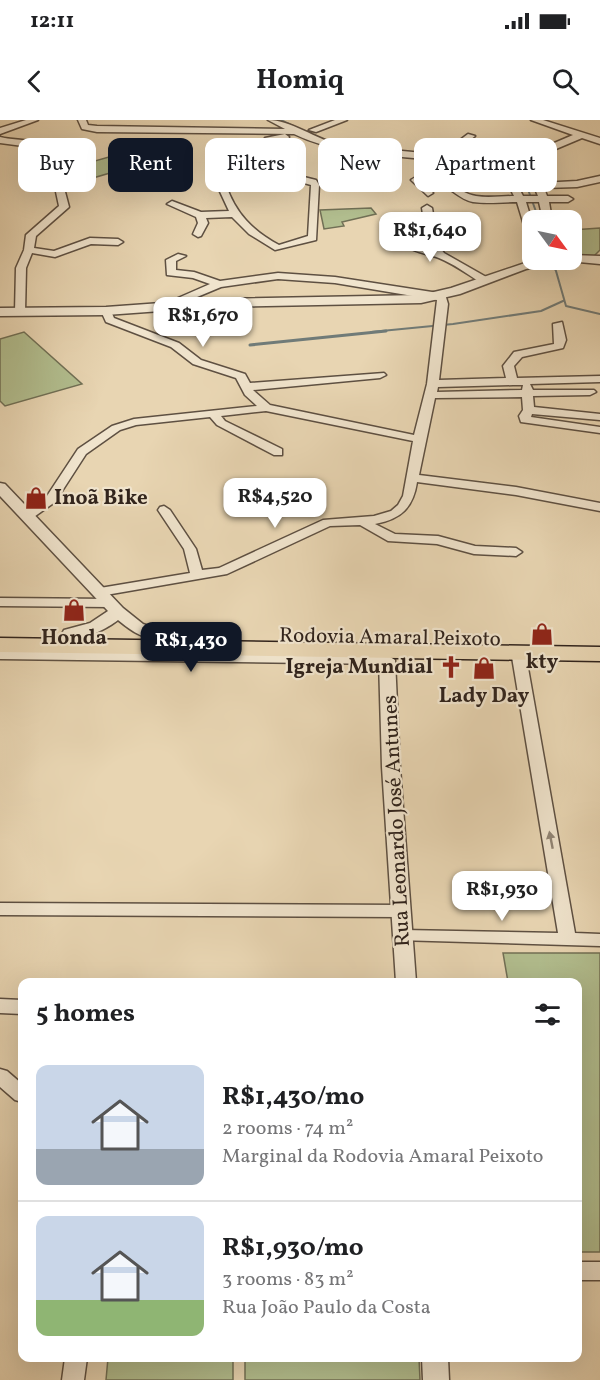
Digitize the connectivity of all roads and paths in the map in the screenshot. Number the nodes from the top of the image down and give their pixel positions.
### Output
1 (34, 120) edge
2 (82, 120) edge
3 (141, 120) edge
4 (272, 120) edge
5 (290, 120) edge
6 (343, 120) edge
7 (535, 120) edge
8 (143, 130) junction
9 (313, 130) junction
10 (0, 131) edge
11 (294, 132) junction
12 (581, 135) junction
13 (303, 136) junction
14 (471, 136) dead end
15 (269, 138) edge
16 (468, 138) edge
17 (0, 140) edge
18 (600, 141) edge
19 (557, 145) edge
20 (414, 148) edge
21 (600, 179) edge
22 (306, 181) edge
23 (557, 185) edge
24 (223, 192) edge
25 (540, 192) edge
26 (428, 193) dead end
27 (520, 198) junction
28 (543, 199) junction
29 (568, 199) dead end
30 (172, 204) dead end
31 (427, 208) dead end
32 (524, 210) edge
33 (546, 210) edge
34 (232, 214) junction
35 (200, 215) junction
36 (400, 228) dead end
37 (198, 234) dead end
38 (118, 242) dead end
39 (29, 250) junction
40 (441, 255) junction
41 (181, 256) dead end
42 (582, 259) edge
43 (600, 260) edge
44 (278, 262) junction
45 (522, 267) edge
46 (484, 280) junction
47 (219, 284) junction
48 (438, 297) junction
49 (166, 307) junction
50 (106, 311) junction
51 (0, 312) edge
52 (18, 312) junction
53 (0, 317) edge
54 (558, 324) dead end
55 (380, 375) dead end
56 (600, 379) edge
57 (588, 380) junction
58 (519, 382) junction
59 (245, 387) junction
60 (432, 390) junction
61 (590, 392) junction
62 (529, 394) junction
63 (266, 408) junction
64 (529, 410) junction
65 (600, 410) edge
66 (213, 414) junction
67 (600, 417) edge
68 (600, 430) edge
69 (419, 439) junction
70 (278, 452) dead end
71 (412, 478) junction
72 (2, 491) edge
73 (600, 507) edge
74 (164, 510) dead end
75 (27, 516) junction
76 (361, 520) junction
77 (516, 552) dead end
78 (197, 576) junction
79 (0, 602) edge
80 (109, 602) junction
81 (0, 633) edge
82 (70, 634) junction
83 (154, 634) junction
84 (600, 642) edge
85 (0, 645) edge
86 (518, 651) junction
87 (600, 654) edge
88 (0, 655) edge
89 (387, 660) joint
90 (0, 909) edge
91 (401, 911) junction
92 (403, 936) junction
93 (568, 939) junction
94 (600, 940) edge
95 (406, 978) edge
96 (0, 1006) edge
97 (18, 1007) edge
98 (0, 1076) edge
99 (18, 1092) edge
100 (582, 1271) edge
101 (600, 1271) edge
102 (75, 1362) edge
103 (435, 1362) edge
104 (73, 1380) edge
105 (436, 1380) edge

1 - 10 street
2 - 8 street
3 - 8 street
4 - 11 street
5 - 9 street
6 - 9 street
7 - 12 street
8 - 11 street
9 - 20 street
11 - 13 street
12 - 18 street
12 - 19 street
13 - 15 street
13 - 27 street
14 - 16 street
17 - 39 street
21 - 23 street
22 - 44 street
24 - 34 street
25 - 28 street
26 - 27 street
27 - 28 street
27 - 32 street
28 - 29 street
28 - 33 street
30 - 35 street
31 - 40 street
34 - 35 street
34 - 44 street
35 - 37 street
36 - 40 street
38 - 39 street
39 - 52 street
40 - 46 street
41 - 47 street
42 - 43 street
44 - 47 street
44 - 48 street
45 - 46 street
46 - 48 street
47 - 49 street
48 - 49 street
48 - 60 street
49 - 50 street
50 - 52 street
50 - 59 street
51 - 52 street
52 - 53 street
54 - 58 street
55 - 59 street
56 - 57 street
57 - 58 street
57 - 61 street
58 - 60 street
58 - 62 street
59 - 63 street
60 - 62 street
60 - 69 street
61 - 62 street
61 - 65 street
62 - 64 street
63 - 66 street
63 - 69 street
64 - 67 street
64 - 68 street
66 - 70 street
66 - 75 street
69 - 71 street
71 - 73 street
71 - 76 street
72 - 75 street
74 - 78 street
75 - 80 street
76 - 77 street
76 - 78 street
78 - 80 street
79 - 80 street
80 - 82 street
80 - 83 street
81 - 82 highway, Rodovia Amaral Peixoto
82 - 83 highway, Rodovia Amaral Peixoto
83 - 84 highway, Rodovia Amaral Peixoto
85 - 86 highway, Rodovia Amaral Peixoto
86 - 87 highway, Rodovia Amaral Peixoto
93 -> 86 street
88 - 89 street
89 - 91 street, Rua Leonardo José Antunes
90 - 91 street
91 - 92 street, Rua Leonardo José Antunes
92 - 93 street
92 - 95 street, Rua Leonardo José Antunes
93 - 94 street
96 - 97 street
98 - 99 street
100 - 101 street
102 - 104 street
103 - 105 street

